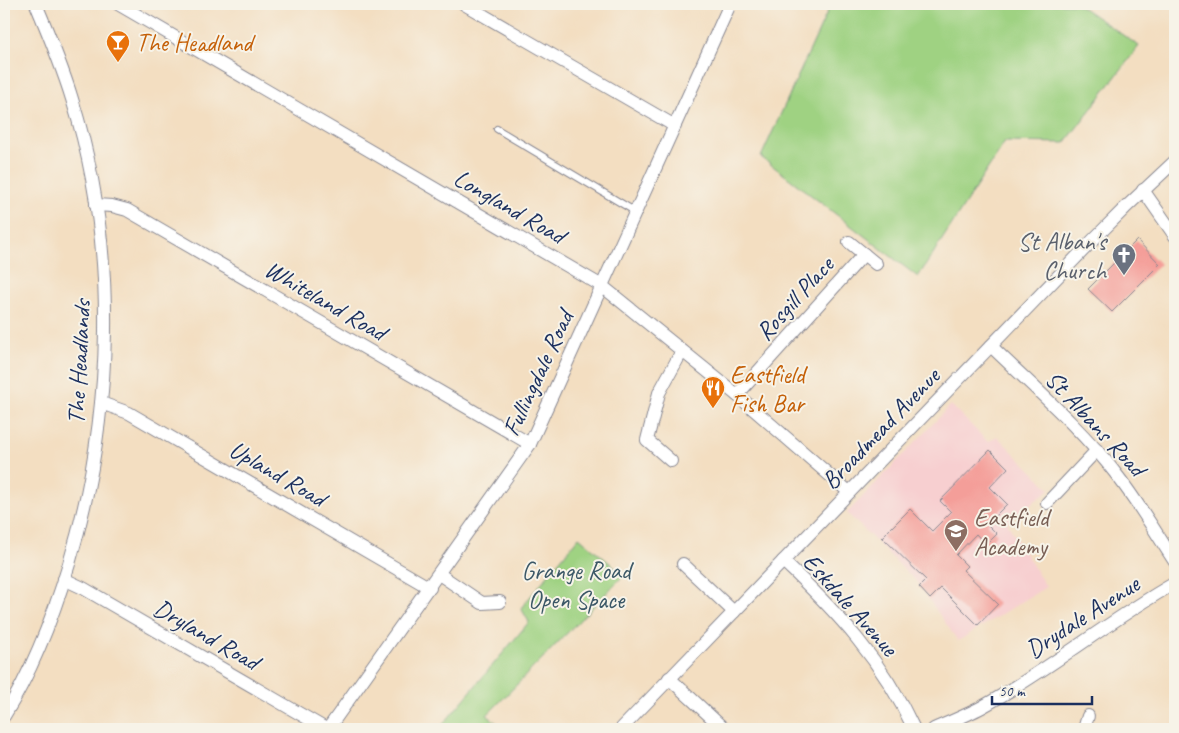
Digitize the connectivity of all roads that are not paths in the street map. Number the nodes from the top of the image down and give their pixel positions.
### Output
1 (36, 4) edge
2 (118, 4) edge
3 (464, 4) edge
4 (730, 4) edge
5 (675, 126) junction
6 (497, 129) dead end
7 (1175, 161) edge
8 (1143, 190) junction
9 (96, 204) junction
10 (636, 212) junction
11 (1175, 236) edge
12 (849, 242) dead end
13 (864, 254) junction
14 (876, 264) dead end
15 (602, 286) junction
16 (991, 346) junction
17 (682, 351) junction
18 (737, 395) junction
19 (101, 404) junction
20 (530, 444) junction
21 (1097, 450) junction
22 (670, 461) dead end
23 (849, 492) junction
24 (1047, 504) dead end
25 (783, 561) junction
26 (1175, 562) edge
27 (683, 564) dead end
28 (439, 574) junction
29 (64, 579) junction
30 (1175, 583) edge
31 (430, 588) junction
32 (500, 602) dead end
33 (734, 612) junction
34 (669, 678) junction
35 (4, 716) edge
36 (1088, 716) dead end
37 (327, 729) edge
38 (621, 729) edge
39 (724, 729) edge
40 (914, 729) edge
41 (934, 729) edge
42 (1084, 729) edge

1 - 9 street, The Headlands
2 - 15 street, Longland Road
3 - 5 street
4 - 5 street, Fullingdale Road
5 - 10 street, Fullingdale Road
6 - 10 lane
7 - 8 street, Broadmead Avenue
8 - 11 street
8 - 16 street, Broadmead Avenue
9 - 19 street, The Headlands
9 - 20 street, Whiteland Road
10 - 15 street, Fullingdale Road
12 - 13 street
13 - 14 street
13 - 18 street, Rosgill Place
15 - 17 street, Longland Road
15 - 20 street, Fullingdale Road
16 - 21 street, St Albans Road
16 - 23 street, Broadmead Avenue
17 - 18 street, Longland Road
17 - 22 street
18 - 23 street, Longland Road
19 - 29 street, The Headlands
19 - 31 street, Upland Road
20 - 28 street, Fullingdale Road
21 - 24 street
21 - 26 street, St Albans Road
23 - 25 street, Broadmead Avenue
25 - 33 street, Broadmead Avenue
25 - 40 street, Eskdale Avenue
27 - 33 street
28 - 31 street, Fullingdale Road
28 - 32 street
29 - 35 street, The Headlands
29 - 37 street, Dryland Road
30 - 41 street, Drydale Avenue
31 - 37 street, Fullingdale Road
33 - 34 street, Broadmead Avenue
34 - 38 street, Broadmead Avenue
34 - 39 street
36 - 42 street

